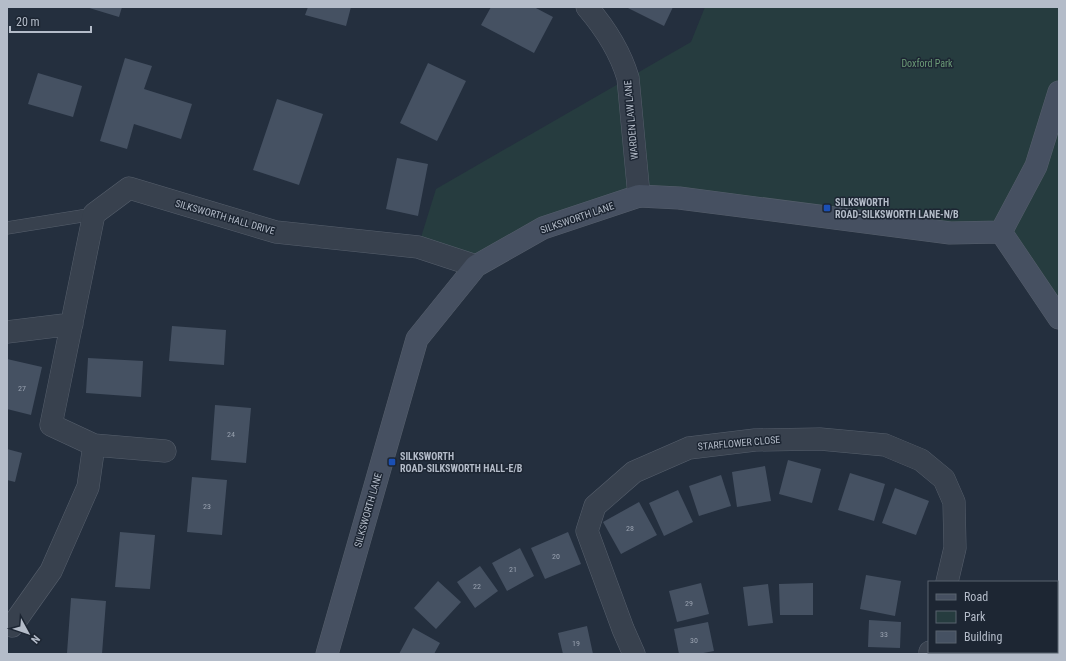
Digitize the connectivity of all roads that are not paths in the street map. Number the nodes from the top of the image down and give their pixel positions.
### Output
1 (587, 7) edge
2 (1059, 92) edge
3 (639, 196) junction
4 (94, 214) junction
5 (7, 228) edge
6 (1001, 232) junction
7 (476, 266) junction
8 (1059, 318) edge
9 (72, 324) junction
10 (7, 332) edge
11 (94, 445) junction
12 (165, 451) dead end
13 (946, 581) edge
14 (9, 629) edge
15 (327, 654) edge
16 (634, 654) edge

1 - 3 street, WARDEN LAW LANE
2 - 6 street
3 - 6 street, SILKSWORTH LANE
3 - 7 street, SILKSWORTH LANE
4 - 5 lane
4 - 7 street, SILKSWORTH HALL DRIVE
4 - 9 street
6 - 8 street
7 - 15 street, SILKSWORTH LANE
9 - 10 street
9 - 11 street
11 - 12 street
11 - 14 street
13 - 16 street, STARFLOWER CLOSE

